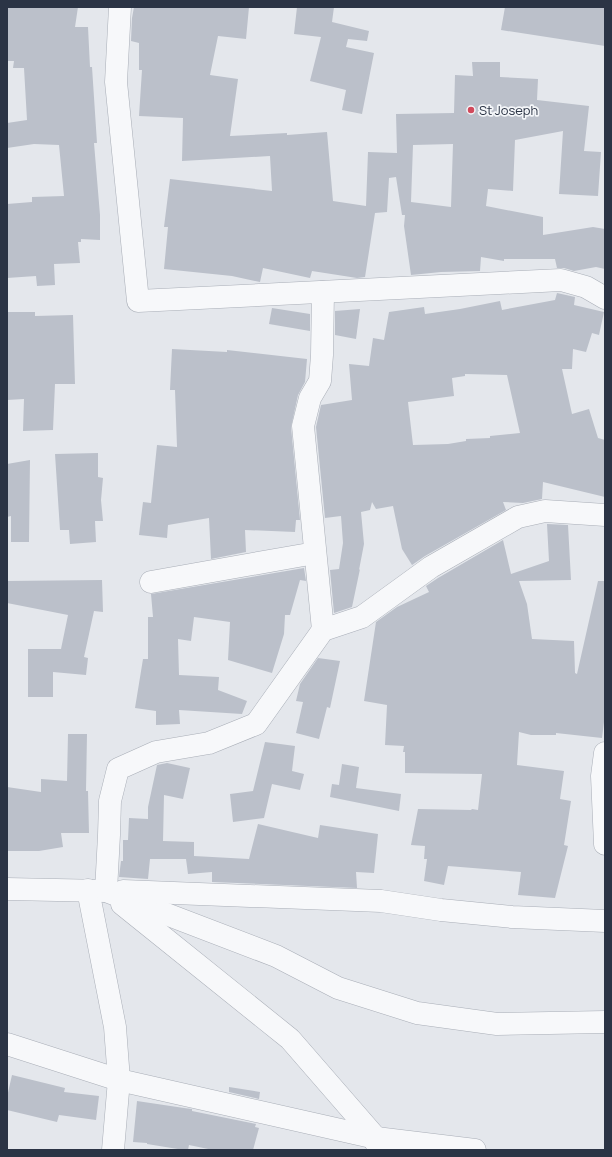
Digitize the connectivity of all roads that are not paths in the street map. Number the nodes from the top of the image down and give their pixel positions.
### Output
1 (120, 7) edge
2 (323, 292) junction
3 (605, 298) edge
4 (605, 515) edge
5 (316, 553) junction
6 (151, 582) dead end
7 (323, 630) junction
8 (605, 753) edge
9 (605, 844) edge
10 (7, 889) edge
11 (97, 890) junction
12 (605, 921) edge
13 (605, 1022) edge
14 (7, 1044) edge
15 (119, 1080) junction
16 (376, 1144) edge
17 (113, 1150) edge
18 (475, 1150) edge

1 - 2 street
2 - 3 street
2 - 5 street
4 - 7 street
5 - 6 street
5 - 7 street
7 - 11 street
8 - 9 street
10 - 11 street
11 - 12 street
11 - 13 street
11 - 15 street
11 - 16 street
14 - 15 street
15 - 16 street
15 - 17 street
16 - 18 street

